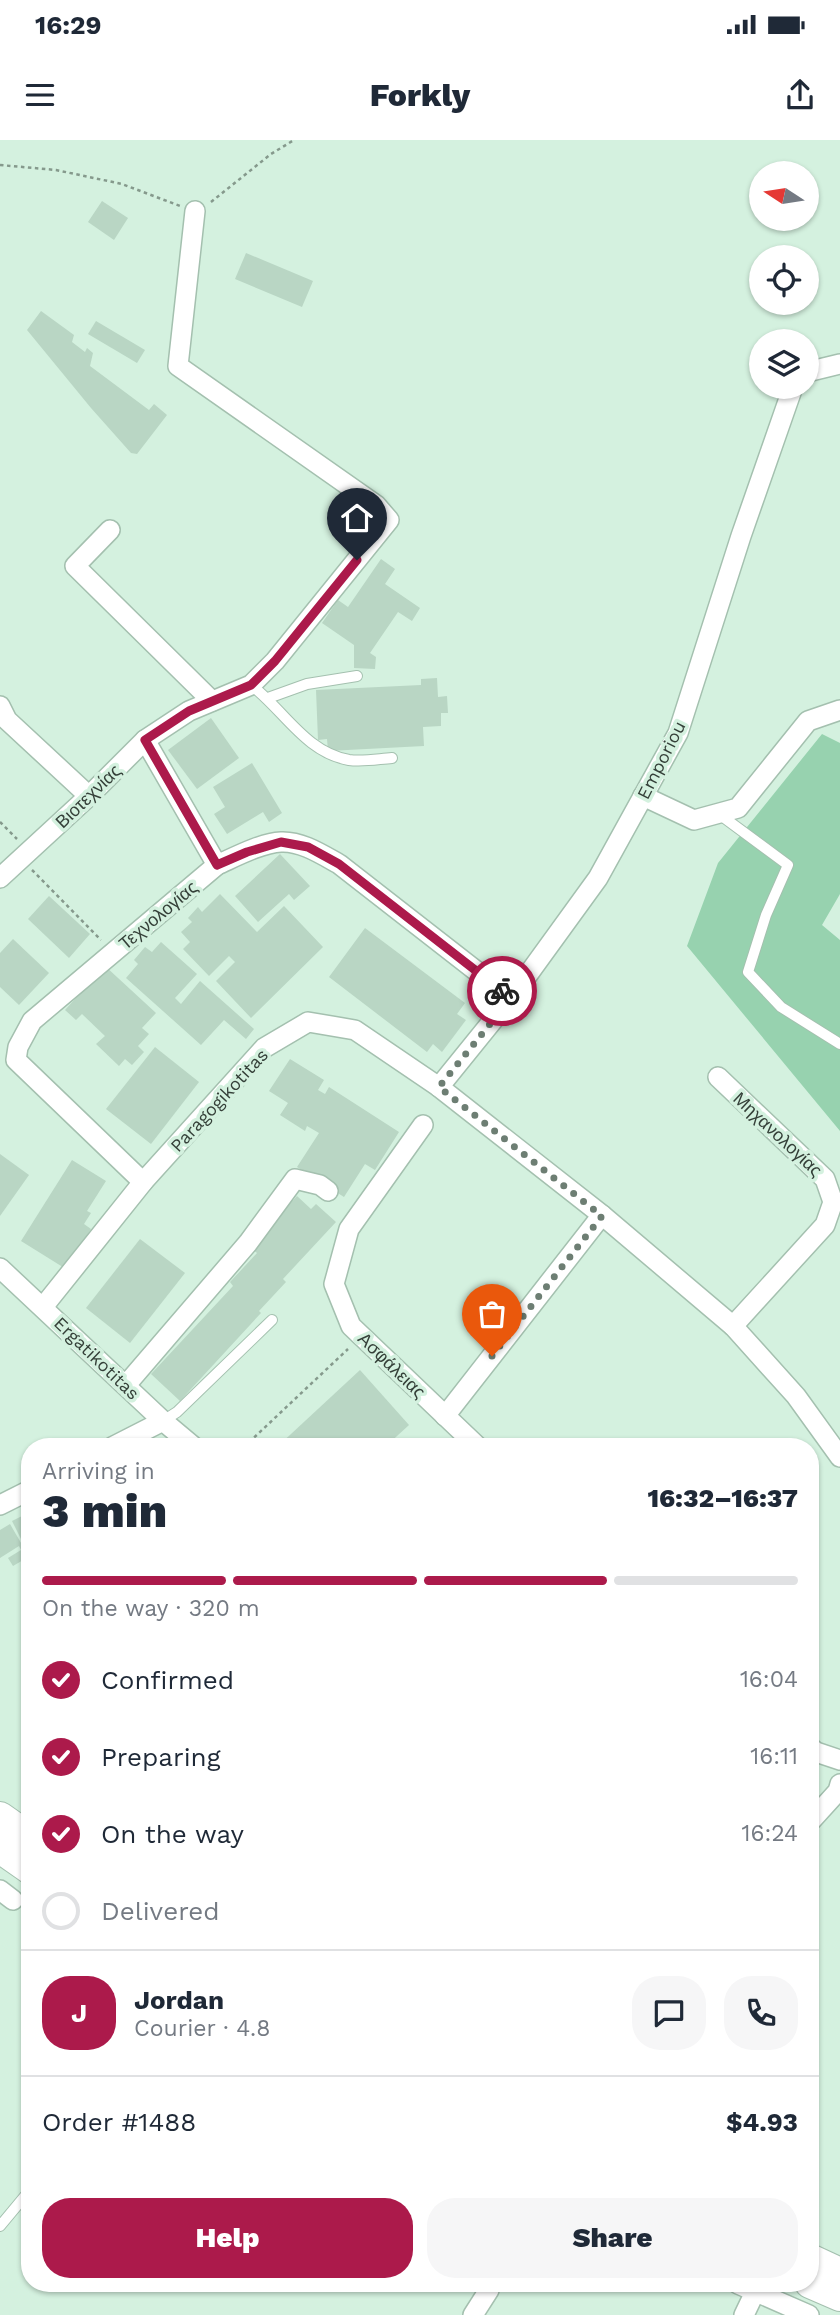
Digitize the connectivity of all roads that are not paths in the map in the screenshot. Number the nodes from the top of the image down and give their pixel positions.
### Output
1 (195, 211) road end
2 (840, 363) edge
3 (819, 369) edge
4 (789, 399) edge
5 (110, 530) dead end
6 (357, 676) dead end
7 (251, 685) junction
8 (268, 698) junction
9 (212, 701) junction
10 (0, 706) edge
11 (840, 710) edge
12 (145, 740) junction
13 (392, 758) dead end
14 (89, 796) junction
15 (643, 796) junction
16 (718, 813) junction
17 (217, 865) junction
18 (0, 878) edge
19 (511, 998) junction
20 (840, 1044) edge
21 (718, 1077) dead end
22 (439, 1087) junction
23 (423, 1125) dead end
24 (143, 1182) junction
25 (328, 1191) dead end
26 (602, 1216) junction
27 (0, 1268) edge
28 (43, 1307) junction
29 (272, 1320) dead end
30 (733, 1326) junction
31 (125, 1385) junction
32 (444, 1416) junction
33 (163, 1421) junction
34 (130, 1438) edge
35 (183, 1438) edge
36 (468, 1438) edge
37 (840, 1457) edge
38 (21, 1494) edge
39 (0, 1505) edge
40 (819, 1753) edge
41 (840, 1760) edge
42 (840, 1784) edge
43 (819, 1812) edge
44 (0, 1817) edge
45 (21, 1832) edge
46 (0, 1849) edge
47 (21, 1863) edge
48 (21, 2201) edge
49 (0, 2226) edge
50 (819, 2263) edge
51 (840, 2273) edge
52 (819, 2287) edge
53 (488, 2292) edge
54 (746, 2292) edge
55 (755, 2292) edge
56 (840, 2296) edge
57 (473, 2315) edge
58 (744, 2315) edge
59 (808, 2315) edge

1 - 7 street, Βιοτεχνίας
2 - 3 street
4 - 15 street, Emporiou
5 - 9 street
6 - 8 lane
7 - 8 lane
7 - 9 street, Βιοτεχνίας
8 - 13 lane
9 - 12 street, Βιοτεχνίας
10 - 14 street
11 - 16 street
12 - 14 street, Βιοτεχνίας
12 - 17 street
14 - 18 street, Βιοτεχνίας
15 - 16 street
15 - 19 street, Emporiou
16 - 20 lane
17 - 19 street, Τεχνολογίας
17 - 24 street, Τεχνολογίας
19 - 22 street, Emporiou
21 - 30 street, Μηχανολογίας
22 - 24 street, Paragogikotitas
22 - 26 street, Paragogikotitas
23 - 32 street, Ασφάλειας
24 - 28 street, Paragogikotitas
25 - 31 street
26 - 30 street, Paragogikotitas
26 - 32 street
27 - 28 street, Ergatikotitas
28 - 31 street, Ergatikotitas
29 - 33 lane
30 - 37 street, Paragogikotitas
31 - 33 street, Ergatikotitas
32 - 36 street, Ασφάλειας
33 - 34 street
33 - 35 street, Ergatikotitas
38 - 39 street
40 - 41 street
42 - 43 street
44 - 45 main road
46 - 47 main road
48 - 49 lane
50 - 51 main road
52 - 56 main road
53 - 57 street
54 - 58 street
55 - 59 street

